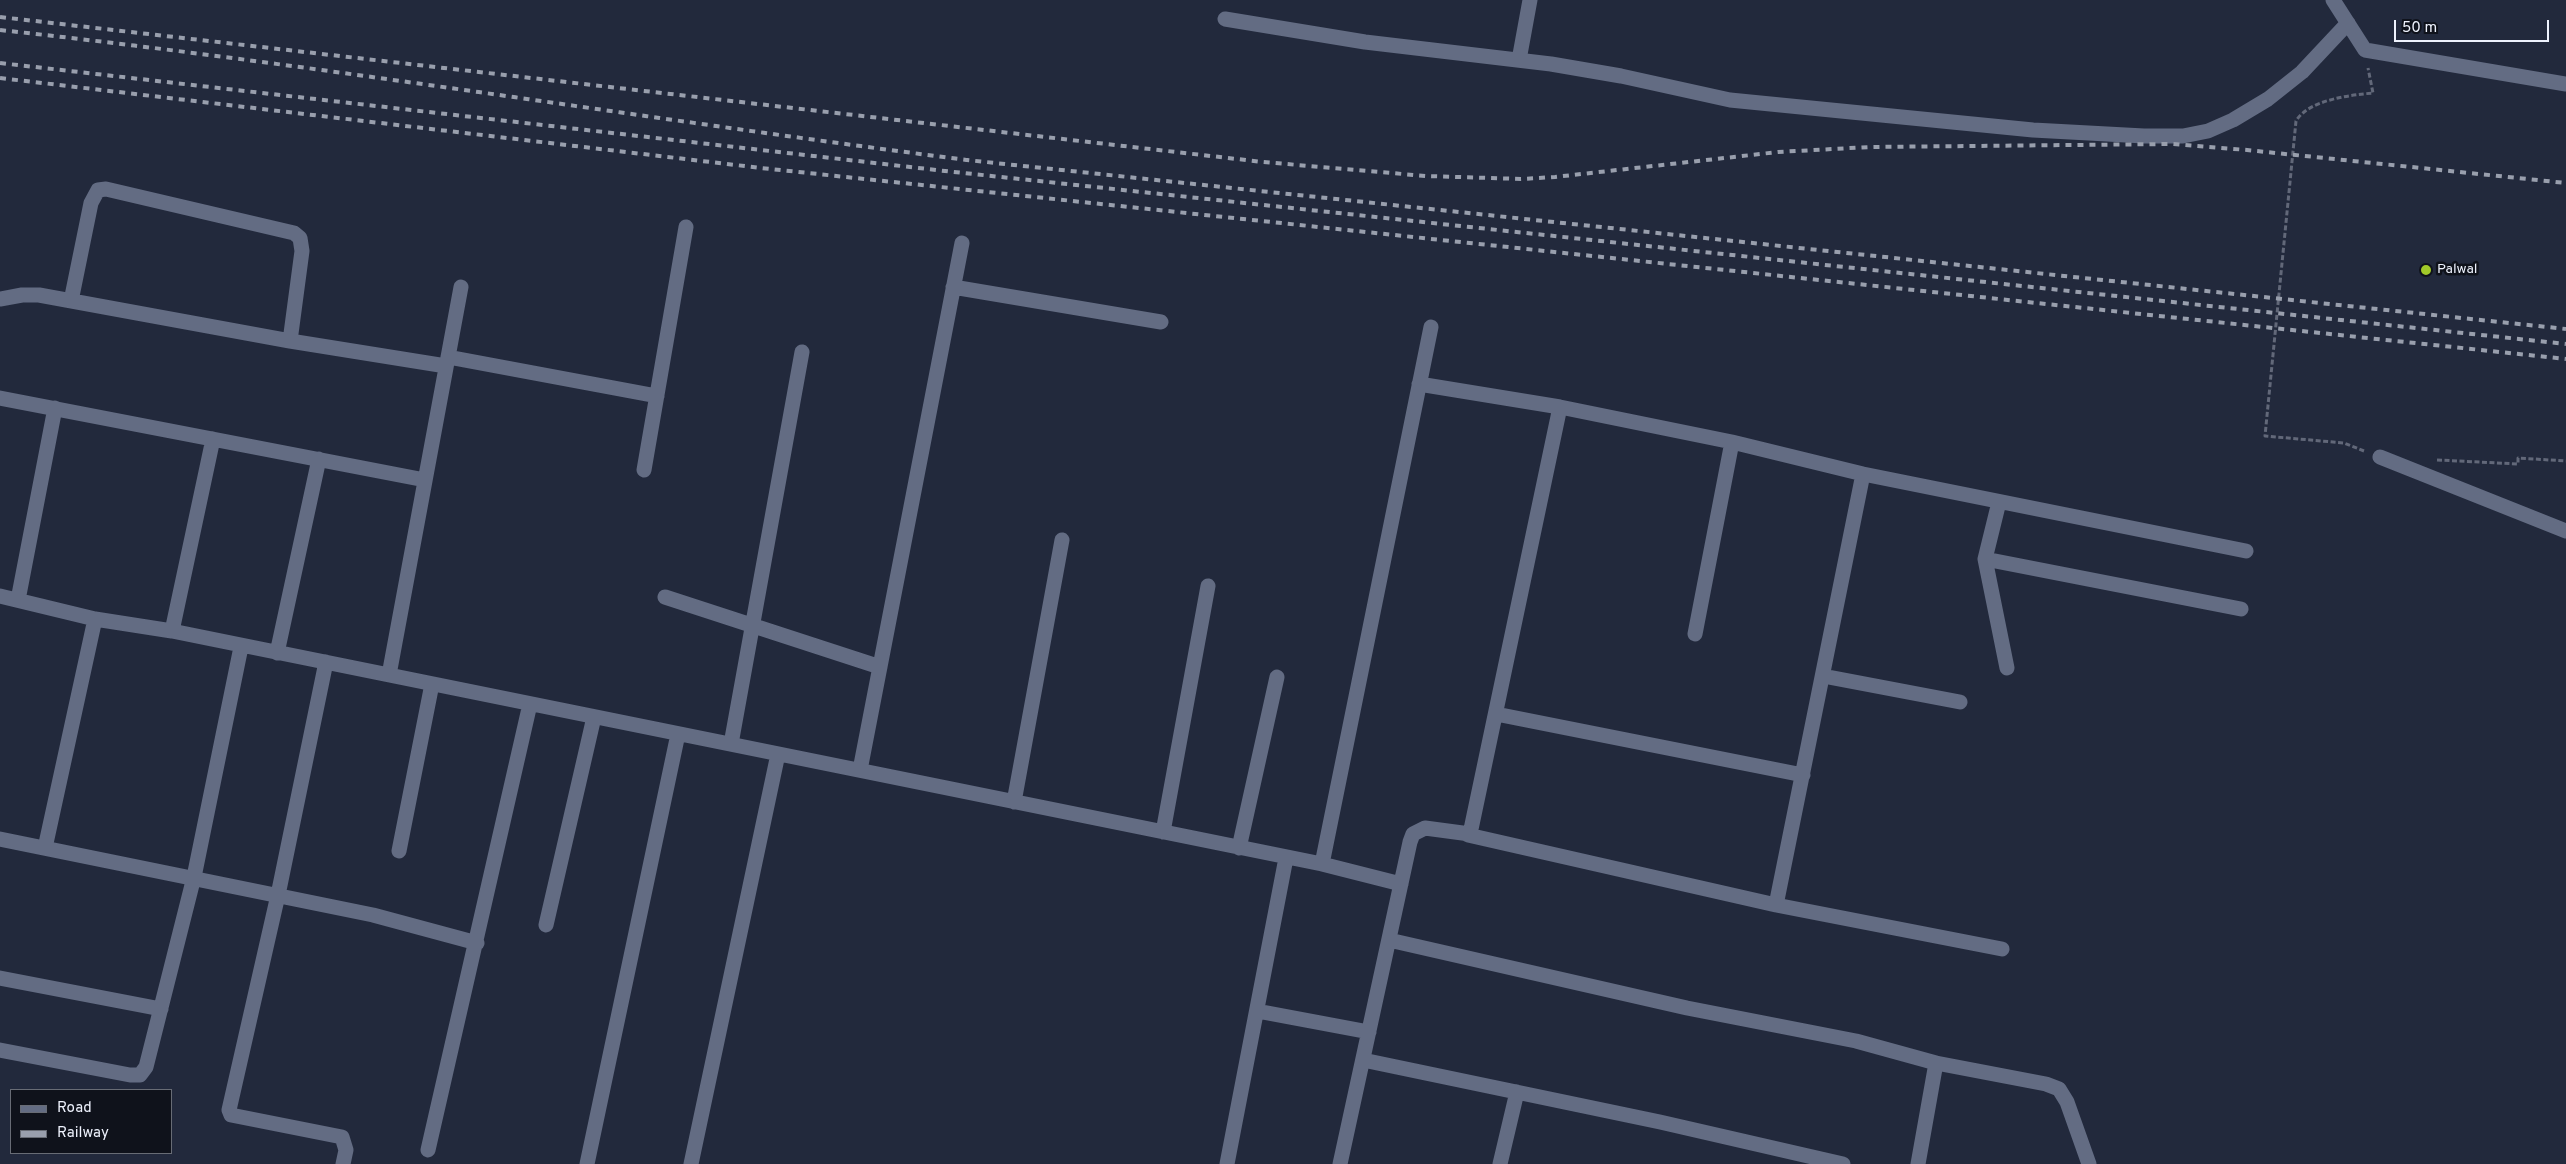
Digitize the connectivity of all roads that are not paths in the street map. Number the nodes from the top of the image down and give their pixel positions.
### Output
1 (1530, 0) edge
2 (2333, 0) edge
3 (1225, 20) dead end
4 (2348, 23) junction
5 (1519, 60) junction
6 (2566, 84) edge
7 (686, 227) dead end
8 (962, 243) dead end
9 (461, 287) dead end
10 (953, 287) junction
11 (0, 299) edge
12 (72, 301) junction
13 (1162, 322) dead end
14 (1430, 326) dead end
15 (290, 341) junction
16 (802, 352) dead end
17 (447, 362) junction
18 (1419, 384) junction
19 (657, 396) junction
20 (0, 398) edge
21 (1560, 407) junction
22 (55, 408) junction
23 (213, 439) junction
24 (1732, 442) junction
25 (2380, 456) road end
26 (319, 459) junction
27 (644, 470) dead end
28 (1863, 474) junction
29 (425, 480) junction
30 (2000, 502) junction
31 (2566, 531) edge
32 (1062, 540) dead end
33 (2246, 551) dead end
34 (1985, 559) junction
35 (1208, 586) dead end
36 (0, 596) edge
37 (664, 597) dead end
38 (18, 600) junction
39 (2241, 609) dead end
40 (95, 619) junction
41 (753, 626) junction
42 (172, 631) junction
43 (1695, 634) dead end
44 (241, 647) junction
45 (277, 652) junction
46 (326, 662) junction
47 (880, 667) junction
48 (2007, 668) dead end
49 (389, 675) junction
50 (1823, 676) junction
51 (1277, 677) dead end
52 (432, 684) junction
53 (1960, 702) dead end
54 (530, 704) junction
55 (1496, 714) junction
56 (594, 717) junction
57 (678, 734) junction
58 (731, 744) junction
59 (778, 754) junction
60 (860, 770) junction
61 (1802, 775) junction
62 (1014, 802) junction
63 (1163, 832) junction
64 (1468, 835) junction
65 (0, 839) edge
66 (45, 848) junction
67 (1239, 848) junction
68 (399, 851) dead end
69 (1286, 858) junction
70 (1322, 864) junction
71 (194, 877) junction
72 (1401, 884) junction
73 (278, 895) junction
74 (1776, 905) junction
75 (546, 925) dead end
76 (1389, 940) junction
77 (477, 943) junction
78 (2002, 949) dead end
79 (0, 978) edge
80 (160, 1009) junction
81 (1257, 1011) junction
82 (1369, 1032) junction
83 (0, 1050) edge
84 (1363, 1060) junction
85 (1936, 1062) junction
86 (1517, 1092) junction
87 (428, 1150) dead end
88 (343, 1164) edge
89 (587, 1164) edge
90 (691, 1164) edge
91 (1227, 1164) edge
92 (1340, 1164) edge
93 (1500, 1164) edge
94 (1843, 1164) edge
95 (1918, 1164) edge
96 (2089, 1164) edge

1 - 5 street
2 - 4 street
3 - 5 street
4 - 5 street
4 - 6 street
7 - 19 street
8 - 10 street
9 - 17 street
10 - 13 street
10 - 47 street
11 - 12 street
12 - 15 street
12 - 15 street
14 - 18 street
15 - 17 street
16 - 41 street
17 - 19 street
17 - 29 street
18 - 21 street
18 - 70 street
19 - 27 street
20 - 22 street
21 - 24 street
21 - 55 street
22 - 23 street
22 - 38 street
23 - 26 street
23 - 42 street
24 - 28 street
24 - 43 street
25 - 31 street
26 - 29 street
26 - 45 street
28 - 30 street
28 - 50 street
29 - 49 street
30 - 33 street
30 - 34 street
32 - 62 street
34 - 39 street
34 - 48 street
35 - 63 street
36 - 38 street
37 - 41 street
38 - 40 street
40 - 42 street
40 - 66 street
41 - 47 street
41 - 58 street
42 - 44 street
44 - 45 street
44 - 71 street
45 - 46 street
46 - 49 street
46 - 73 street
47 - 60 street
49 - 52 street
50 - 53 street
50 - 61 street
51 - 67 street
52 - 54 street
52 - 68 street
54 - 56 street
54 - 77 street
55 - 61 street
55 - 64 street
56 - 57 street
56 - 75 street
57 - 58 street
57 - 89 street
58 - 59 street
59 - 60 street
59 - 90 street
60 - 62 street
61 - 74 street
62 - 63 street
63 - 67 street
64 - 72 street
64 - 74 street
65 - 66 street
66 - 71 street
67 - 69 street
69 - 70 street
69 - 81 street
70 - 72 street
71 - 73 street
71 - 80 street
72 - 76 street
73 - 77 street
73 - 88 street
74 - 78 street
76 - 82 street
76 - 85 street
77 - 87 street
79 - 80 street
80 - 83 street
81 - 82 street
81 - 91 street
82 - 84 street
84 - 86 street
84 - 92 street
85 - 95 street
85 - 96 street
86 - 93 street
86 - 94 street

